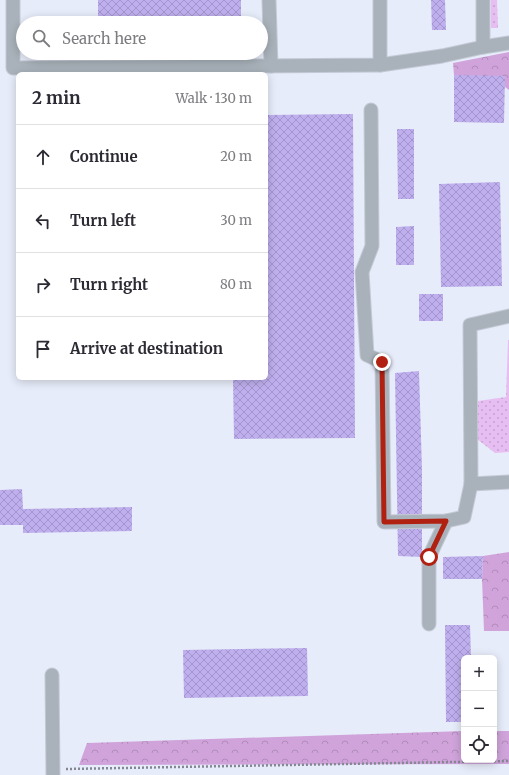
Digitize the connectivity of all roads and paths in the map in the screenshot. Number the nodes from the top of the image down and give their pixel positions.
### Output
1 (12, 0) edge
2 (269, 0) edge
3 (380, 0) edge
4 (483, 0) edge
5 (509, 43) edge
6 (483, 47) junction
7 (380, 65) junction
8 (271, 66) junction
9 (371, 110) dead end
10 (509, 316) edge
11 (509, 482) edge
12 (470, 484) junction
13 (446, 521) junction
14 (429, 624) dead end
15 (52, 675) dead end
16 (509, 762) edge
17 (53, 772) edge

1 - 8 lane
2 - 8 lane
3 - 7 lane
4 - 6 lane
5 - 6 lane
6 - 7 lane
7 - 8 lane
9 - 13 lane
10 - 12 lane
11 - 12 lane
12 - 13 lane
13 - 14 lane
15 - 17 lane
16 - 17 path

